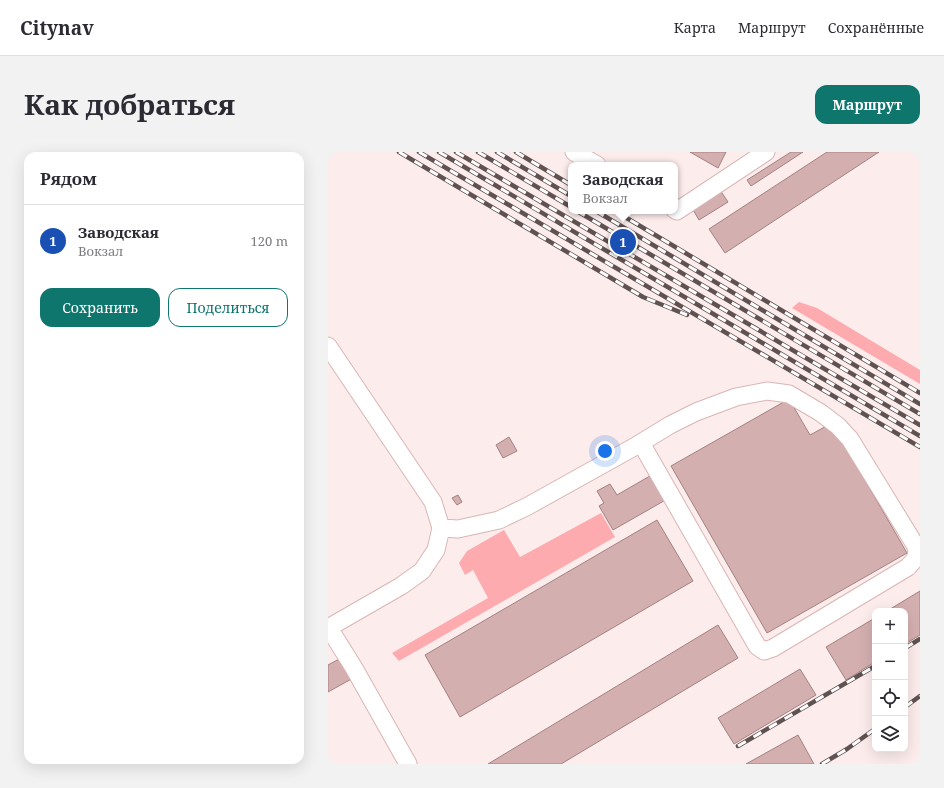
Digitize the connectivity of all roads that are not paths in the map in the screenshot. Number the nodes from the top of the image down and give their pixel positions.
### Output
1 (574, 152) edge
2 (766, 152) edge
3 (592, 162) edge
4 (678, 210) edge
5 (328, 346) edge
6 (641, 443) junction
7 (441, 528) junction
8 (328, 628) edge
9 (408, 764) edge

1 - 3 street
2 - 4 street
5 - 7 street
6 - 6 street
6 - 7 street
7 - 8 street
8 - 9 street

